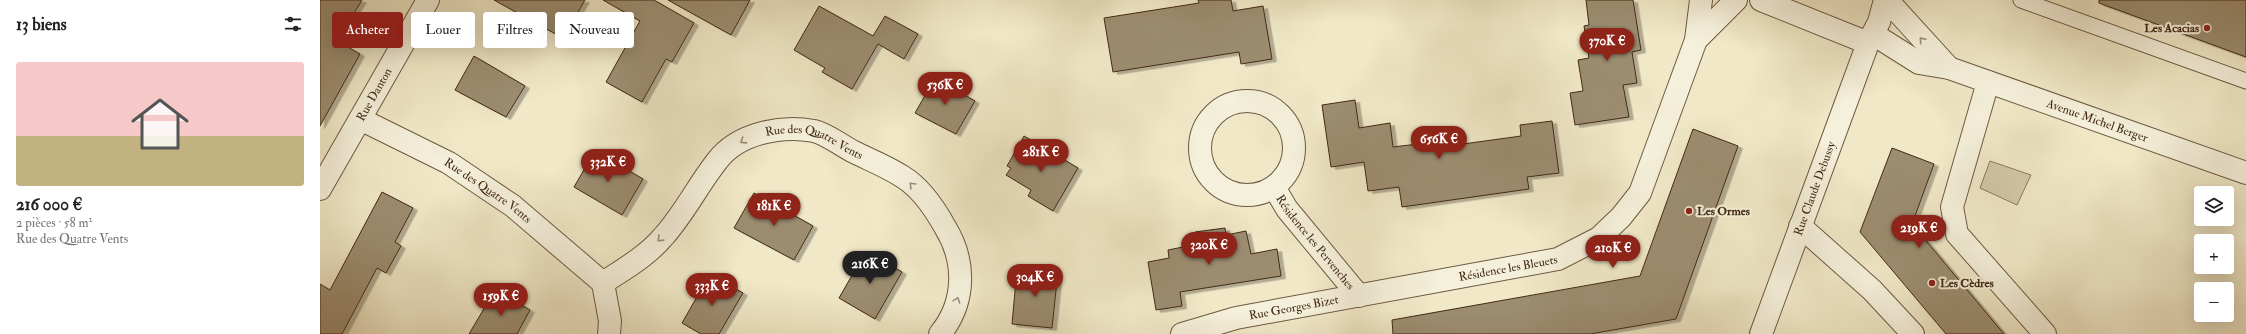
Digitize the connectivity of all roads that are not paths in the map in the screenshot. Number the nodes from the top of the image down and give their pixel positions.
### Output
1 (428, 0) edge
2 (1701, 0) edge
3 (1736, 0) edge
4 (1761, 0) edge
5 (1886, 0) edge
6 (2021, 0) edge
7 (1871, 38) junction
8 (1696, 40) junction
9 (1949, 68) junction
10 (1988, 82) junction
11 (2246, 82) edge
12 (360, 119) junction
13 (2246, 173) edge
14 (1274, 187) junction
15 (320, 189) edge
16 (1800, 226) junction
17 (603, 283) junction
18 (1359, 296) junction
19 (609, 334) edge
20 (940, 334) edge
21 (1182, 334) edge
22 (1760, 334) edge
23 (1913, 334) edge
24 (2044, 334) edge

1 - 12 street, Rue Danton
2 - 8 street, Résidence les Bleuets
3 - 8 street, Résidence les Bleuets
4 - 7 street, Avenue Michel Berger
5 - 7 street, Avenue Michel Berger
9 -> 5 street, Avenue Michel Berger
6 - 11 lane
7 - 9 street, Avenue Michel Berger
7 - 16 street, Rue Claude Debussy
8 - 18 street, Résidence les Bleuets
9 - 10 street, Avenue Michel Berger
10 - 13 street, Avenue Michel Berger
10 - 24 street
12 - 15 street, Rue Danton
12 - 17 street, Rue des Quatre Vents
14 - 14 street, Résidence les Pervenches
14 - 18 street, Résidence les Pervenches
16 - 22 street, Rue Claude Debussy
16 - 23 street
17 - 19 street
20 -> 17 street, Rue des Quatre Vents
18 - 21 street, Rue Georges Bizet

